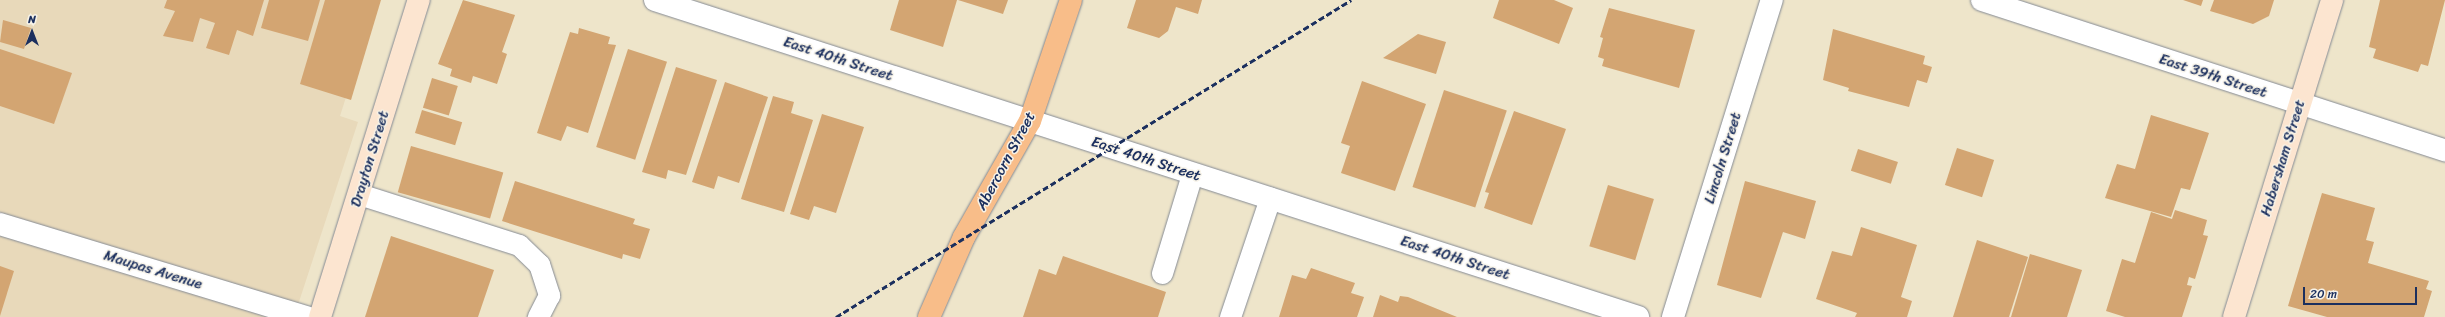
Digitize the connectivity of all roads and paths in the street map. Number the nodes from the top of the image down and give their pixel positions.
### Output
1 (420, 0) edge
2 (654, 0) edge
3 (1071, 0) edge
4 (1772, 0) edge
5 (1982, 0) edge
6 (2332, 0) edge
7 (2300, 104) junction
8 (1030, 121) junction
9 (2445, 150) edge
10 (1192, 174) junction
11 (359, 194) junction
12 (1270, 198) junction
13 (0, 224) edge
14 (1162, 273) dead end
15 (306, 317) edge
16 (320, 317) edge
17 (538, 317) edge
18 (929, 317) edge
19 (1230, 317) edge
20 (1638, 317) edge
21 (1674, 317) edge
22 (2234, 317) edge

1 - 11 main road, Drayton Street
2 - 8 street, East 40th Street
3 - 8 main road, Abercorn Street
4 - 21 street, Lincoln Street
5 - 7 street, East 39th Street
6 - 7 main road, Habersham Street
7 - 9 street, East 39th Street
7 - 22 main road, Habersham Street
8 - 10 street, East 40th Street
8 - 18 main road, Abercorn Street
10 - 12 street, East 40th Street
10 - 14 lane
11 - 16 main road, Drayton Street
11 - 17 lane
12 - 19 lane
12 - 20 street, East 40th Street
13 - 15 street, Maupas Avenue

